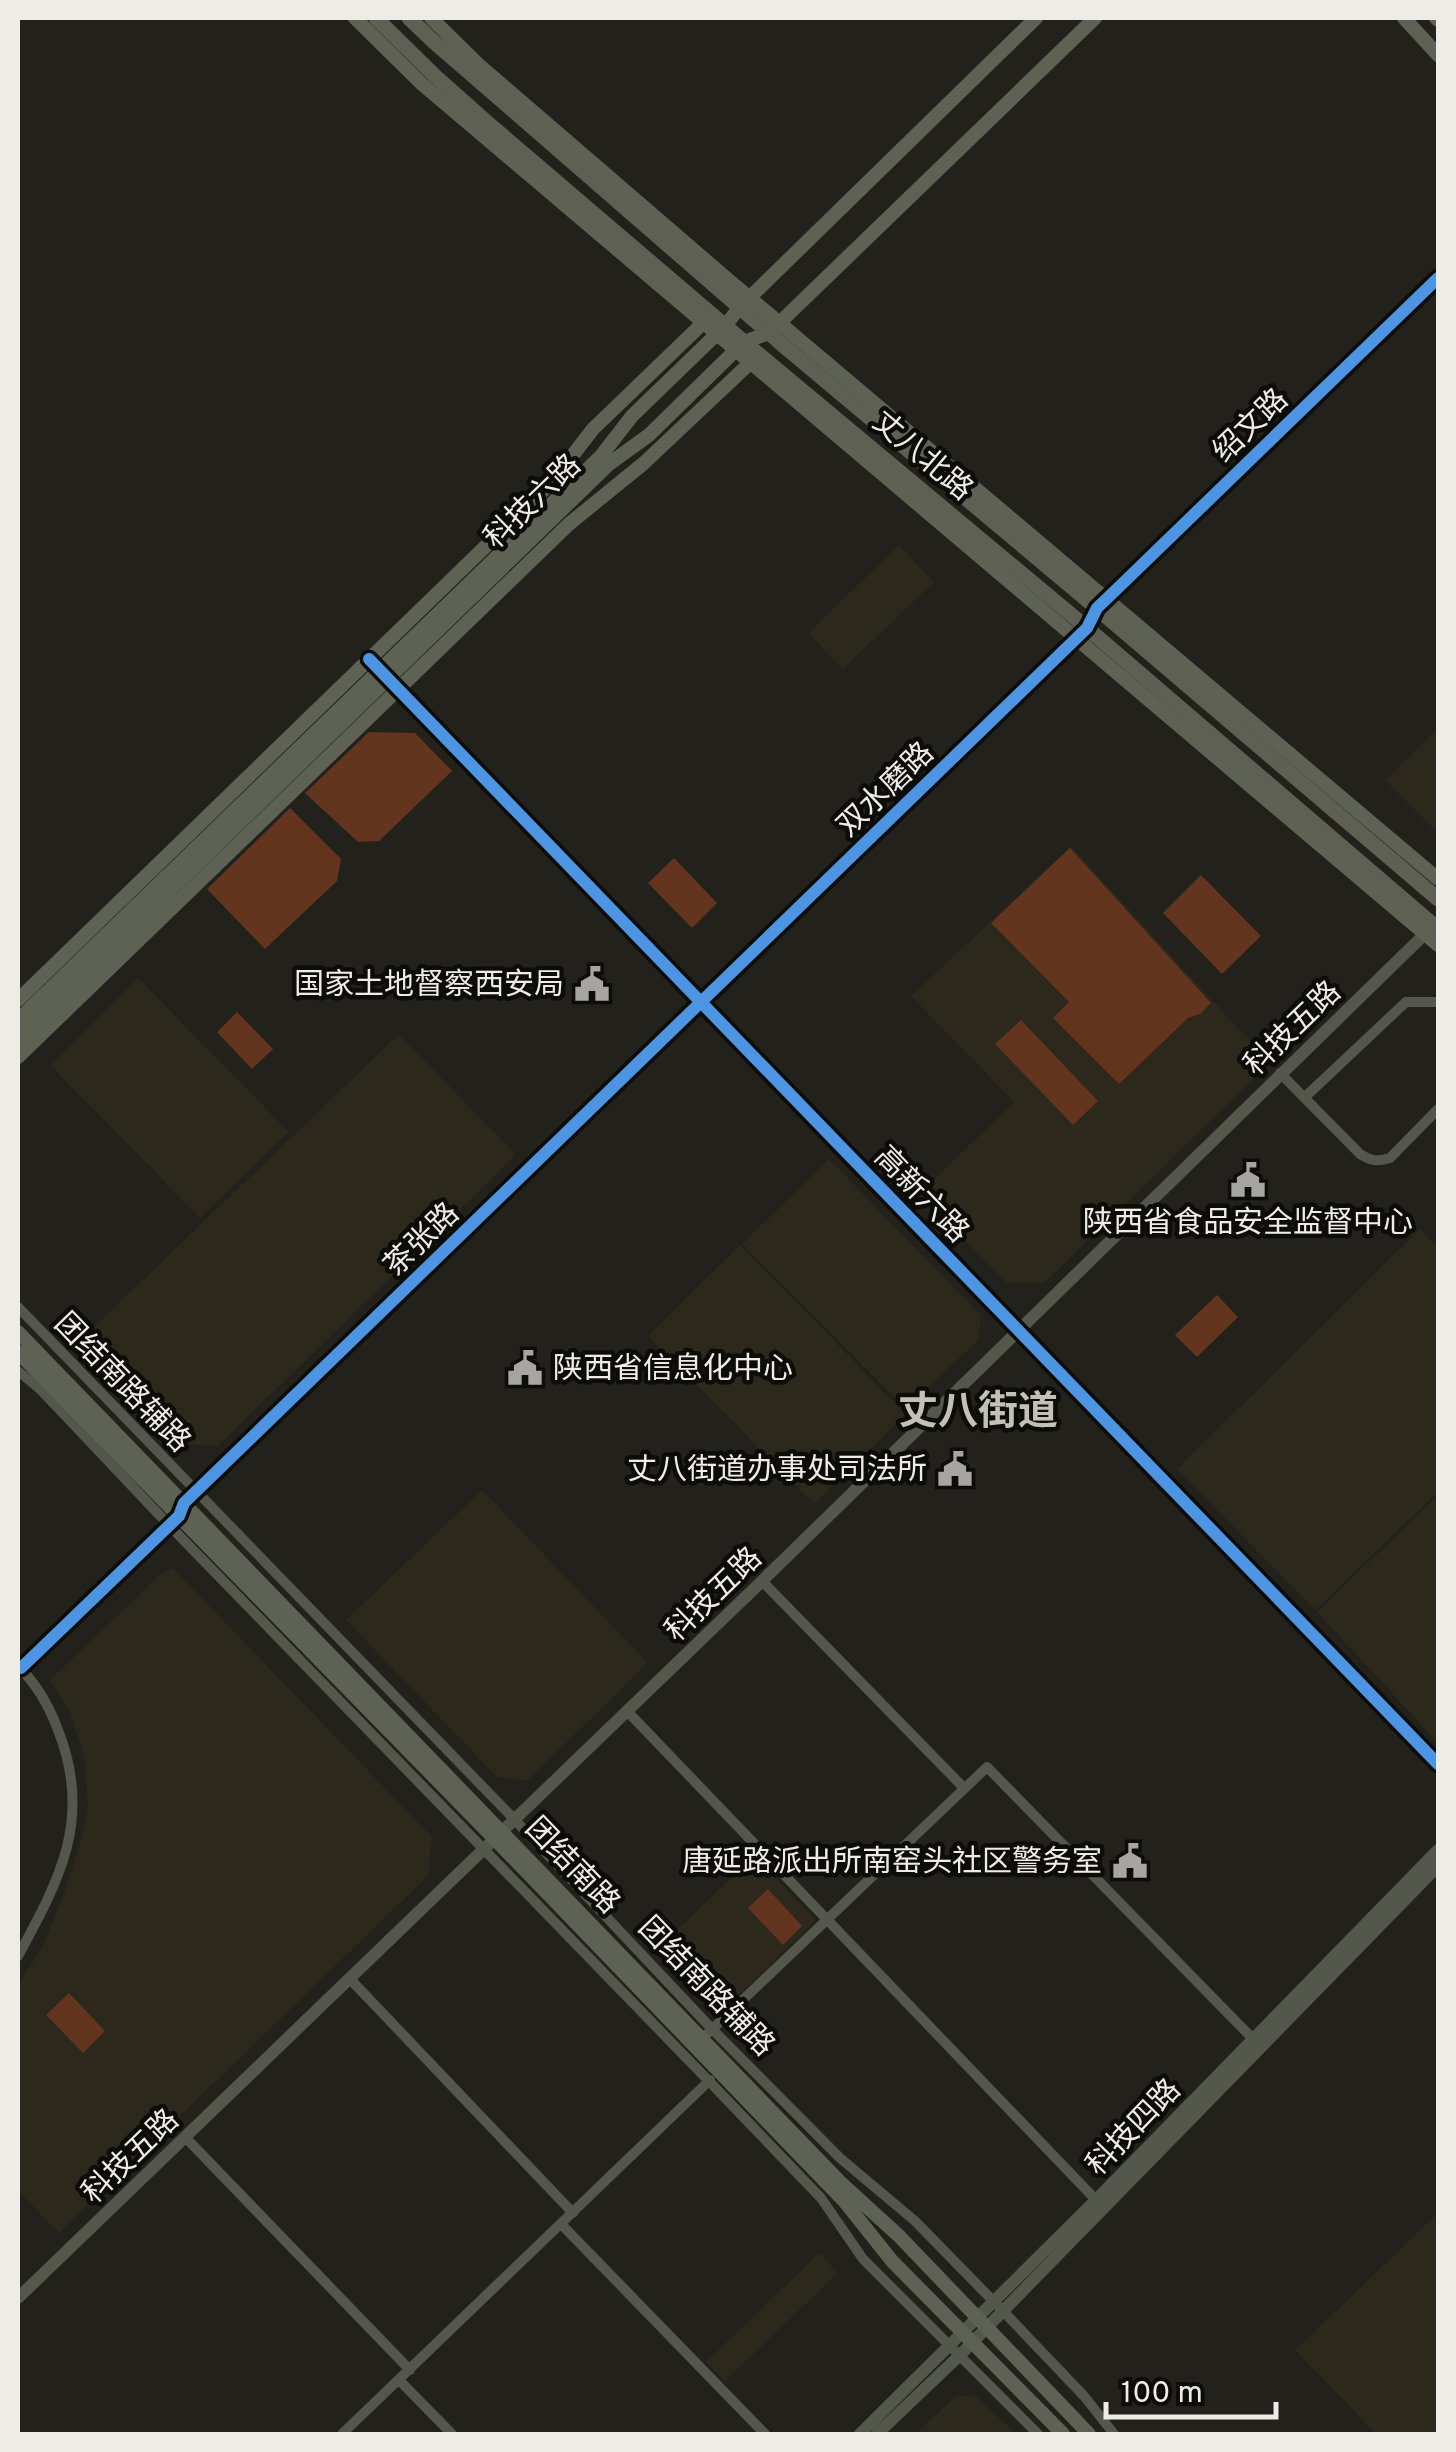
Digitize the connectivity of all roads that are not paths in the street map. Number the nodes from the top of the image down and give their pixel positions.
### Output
1 (355, 18) edge
2 (376, 18) edge
3 (408, 18) edge
4 (430, 18) edge
5 (1036, 18) edge
6 (1095, 18) edge
7 (1404, 18) edge
8 (1438, 55) edge
9 (1438, 278) edge
10 (744, 302) junction
11 (703, 323) junction
12 (774, 328) junction
13 (721, 330) junction
14 (740, 347) junction
15 (750, 362) junction
16 (1102, 604) junction
17 (1081, 633) junction
18 (384, 674) junction
19 (1438, 879) edge
20 (1438, 899) edge
21 (1434, 927) edge
22 (1438, 945) edge
23 (18, 1000) edge
24 (703, 1002) junction
25 (1438, 1002) edge
26 (18, 1020) edge
27 (18, 1038) edge
28 (18, 1057) edge
29 (1280, 1073) junction
30 (1306, 1097) junction
31 (1438, 1109) edge
32 (18, 1307) edge
33 (1018, 1330) junction
34 (18, 1332) edge
35 (18, 1352) edge
36 (18, 1371) edge
37 (182, 1509) junction
38 (762, 1581) junction
39 (19, 1667) edge
40 (627, 1711) junction
41 (1438, 1764) edge
42 (964, 1788) junction
43 (514, 1819) junction
44 (493, 1839) junction
45 (1438, 1850) edge
46 (1438, 1866) edge
47 (827, 1920) junction
48 (18, 1956) edge
49 (350, 1979) junction
50 (707, 2034) junction
51 (1257, 2044) junction
52 (713, 2077) junction
53 (185, 2137) junction
54 (1096, 2200) junction
55 (573, 2214) junction
56 (562, 2224) junction
57 (18, 2298) edge
58 (999, 2306) junction
59 (983, 2322) junction
60 (967, 2338) junction
61 (955, 2351) junction
62 (410, 2370) junction
63 (399, 2380) junction
64 (342, 2434) edge
65 (452, 2434) edge
66 (766, 2434) edge
67 (860, 2434) edge
68 (877, 2434) edge
69 (1038, 2434) edge
70 (1063, 2434) edge
71 (1089, 2434) edge
72 (1114, 2434) edge

1 - 11 main road
2 - 13 main road, 丈八北路
3 - 10 main road, 丈八北路
4 - 10 main road
5 - 10 main road, 科技六路
6 - 12 main road, 科技六路
7 - 8 main road
9 - 16 street, 绍文路
10 - 12 main road, 丈八北路
10 - 13 main road, 科技六路
11 - 13 main road
11 - 18 main road
12 - 14 main road, 科技六路
12 - 16 main road, 丈八北路
13 - 14 main road, 丈八北路
13 - 18 main road, 科技六路
14 - 15 main road
14 - 17 main road, 丈八北路
14 - 18 main road, 科技六路
15 - 17 main road
15 - 18 main road
16 - 17 street, 双水磨路
16 - 19 main road
16 - 20 main road, 丈八北路
17 - 21 main road, 丈八北路
17 - 24 street, 双水磨路
18 - 23 main road
18 - 24 street, 高新六路
18 - 26 main road, 科技六路
18 - 27 main road, 科技六路
18 - 28 main road
21 - 22 main road
21 - 29 street, 科技五路
24 - 33 street, 高新六路
24 - 37 street, 茶张路
25 - 30 street
29 - 30 street
29 - 33 street, 科技五路
30 - 31 street
32 - 37 street, 团结南路辅路
33 - 38 street, 科技五路
33 - 41 street, 高新六路
34 - 37 main road, 团结南路
35 - 37 main road, 团结南路
36 - 37 street, 团结南路辅路
37 - 39 street
37 - 43 street, 团结南路辅路
37 - 44 main road, 团结南路
38 - 40 street, 科技五路
38 - 42 street
39 - 48 street
40 - 43 street, 科技五路
40 - 47 street
42 - 47 street
42 - 51 street
43 - 44 street, 科技五路
43 - 50 street, 团结南路辅路
44 - 49 street, 科技五路
44 - 50 main road, 团结南路
44 - 52 main road, 团结南路
45 - 51 street, 科技四路
46 - 51 street, 科技四路
47 - 50 street
47 - 54 street
49 - 53 street, 科技五路
49 - 55 street
50 - 58 street, 团结南路辅路
50 - 59 main road, 团结南路
51 - 54 street, 科技四路
51 - 58 street, 科技四路
52 - 55 street
52 - 60 main road, 团结南路
52 - 61 street
53 - 57 street, 科技五路
53 - 62 street
54 - 58 street, 科技四路
55 - 56 street
56 - 62 street
56 - 66 street
58 - 59 street, 科技四路
58 - 72 street, 团结南路辅路
59 - 60 street, 科技四路
59 - 71 main road, 团结南路
60 - 61 street, 科技四路
60 - 70 main road, 团结南路
61 - 67 street, 科技四路
61 - 68 street, 科技四路
61 - 69 street
62 - 63 street
63 - 64 street
63 - 65 street

